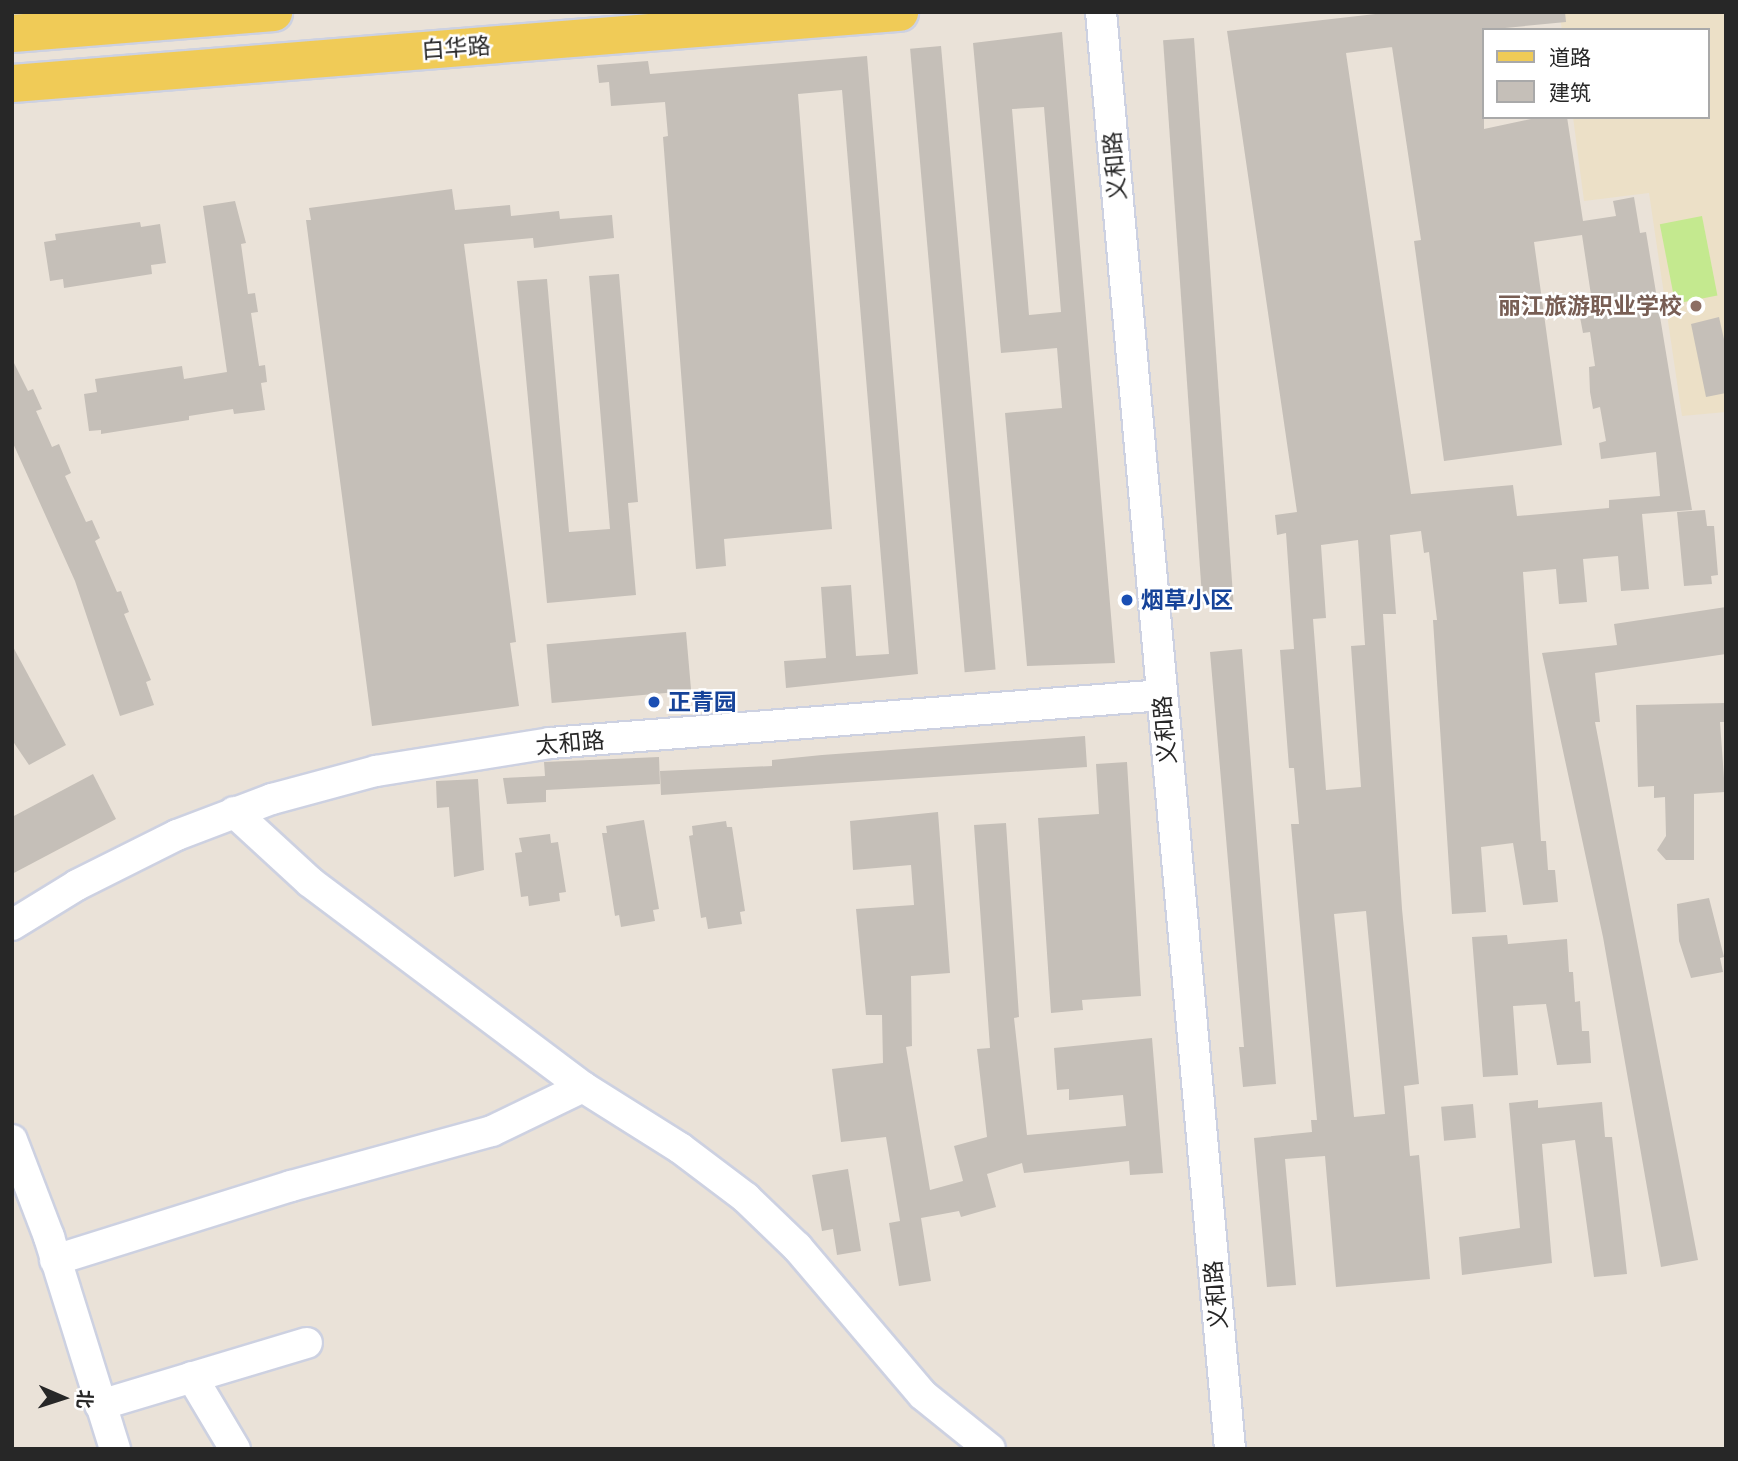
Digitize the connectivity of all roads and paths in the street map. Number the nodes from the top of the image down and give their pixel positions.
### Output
1 (273, 12) edge
2 (899, 12) edge
3 (1101, 12) edge
4 (12, 33) edge
5 (12, 83) edge
6 (1162, 695) junction
7 (234, 812) junction
8 (12, 925) edge
9 (583, 1087) junction
10 (12, 1140) edge
11 (55, 1260) junction
12 (307, 1343) dead end
13 (192, 1377) junction
14 (100, 1405) junction
15 (1223, 1448) edge
16 (115, 1449) edge
17 (235, 1449) edge
18 (990, 1449) edge

1 - 4 main road
2 - 5 main road, 白华路
3 - 6 street, 义和路
6 - 7 street, 太和路
6 - 15 street, 义和路
7 - 8 street, 太和路
7 - 9 street
9 - 11 street
9 - 18 street
10 - 11 street
11 - 14 street
12 - 13 street
13 - 14 street
13 - 17 street
14 - 16 street

